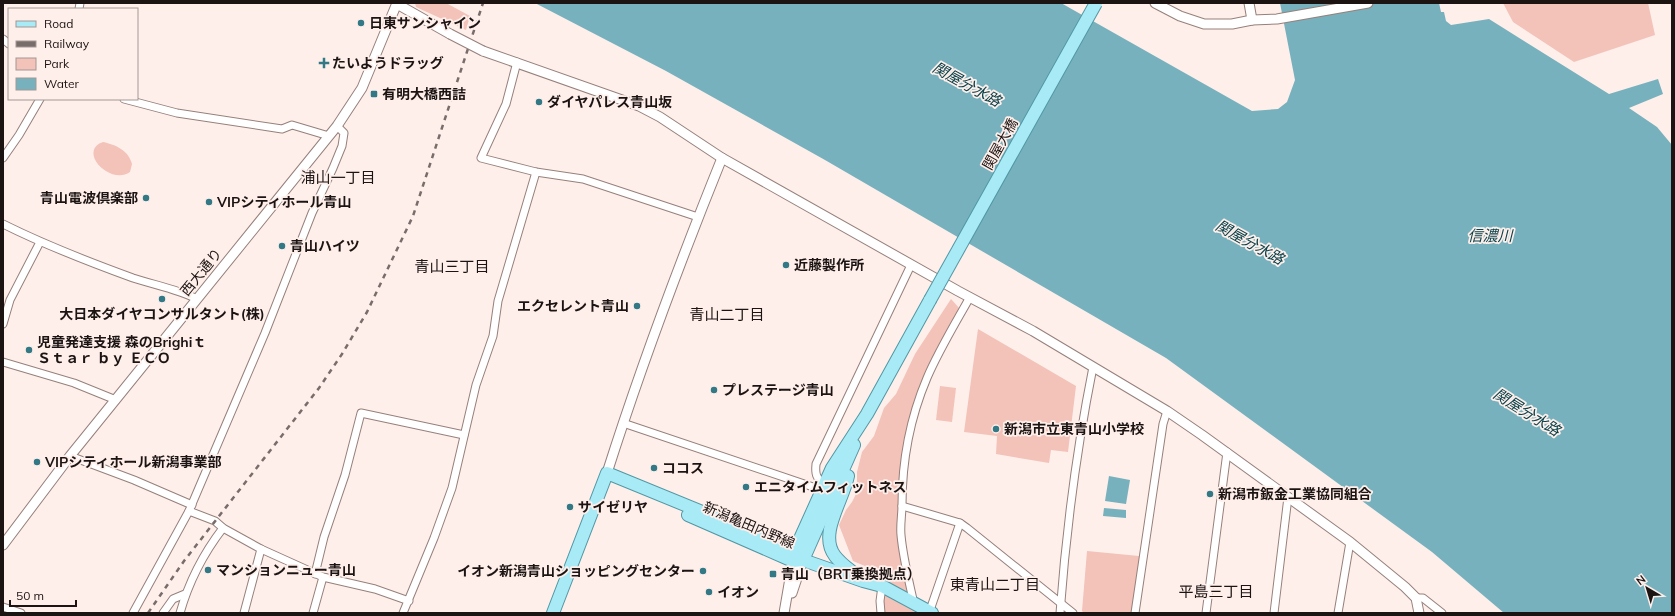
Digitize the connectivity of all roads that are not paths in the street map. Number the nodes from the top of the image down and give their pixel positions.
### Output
1 (396, 3) edge
2 (1096, 3) edge
3 (1155, 3) edge
4 (1249, 3) edge
5 (1368, 3) edge
6 (1252, 20) junction
7 (517, 62) junction
8 (39, 100) edge
9 (128, 100) edge
10 (337, 126) junction
11 (328, 136) junction
12 (3, 158) edge
13 (722, 158) junction
14 (536, 172) junction
15 (698, 217) junction
16 (3, 224) edge
17 (40, 242) junction
18 (911, 265) junction
19 (970, 297) junction
20 (197, 299) junction
21 (930, 300) joint
22 (3, 324) edge
23 (3, 362) edge
24 (1093, 367) junction
25 (116, 400) junction
26 (1167, 411) junction
27 (867, 414) junction
28 (623, 423) junction
29 (464, 435) junction
30 (853, 447) junction
31 (1227, 452) junction
32 (70, 456) junction
33 (606, 476) junction
34 (823, 487) junction
35 (1288, 497) junction
36 (902, 506) junction
37 (190, 508) junction
38 (960, 523) junction
39 (223, 528) junction
40 (1350, 542) junction
41 (3, 545) edge
42 (262, 549) junction
43 (797, 557) junction
44 (315, 574) junction
45 (323, 577) junction
46 (863, 581) junction
47 (882, 586) junction
48 (185, 594) junction
49 (1416, 598) junction
50 (409, 601) junction
51 (1061, 603) junction
52 (914, 604) junction
53 (3, 607) edge
54 (930, 612) edge
55 (21, 613) edge
56 (133, 613) edge
57 (163, 613) edge
58 (180, 613) edge
59 (244, 613) edge
60 (313, 613) edge
61 (403, 613) edge
62 (553, 613) edge
63 (784, 613) edge
64 (881, 613) edge
65 (1060, 613) edge
66 (1073, 613) edge
67 (1135, 613) edge
68 (1206, 613) edge
69 (1274, 613) edge
70 (1338, 613) edge
71 (1419, 613) edge
72 (1442, 613) edge

1 - 7 street, bridge
1 - 10 street, 西大通り
2 - 21 main road, 関屋大橋, bridge
3 - 6 street
4 - 6 street
5 - 6 street
7 - 13 street
7 - 14 street
8 - 12 street
9 - 11 street
10 - 11 street, 西大通り
10 - 37 street
11 - 20 street, 西大通り
13 - 15 street
13 - 18 street
14 - 15 street
14 - 29 street
15 - 28 street
16 - 17 street
17 - 20 street
17 - 22 street
18 - 19 street
18 - 34 street
19 - 24 street
19 - 36 street
20 - 25 street, 西大通り
21 - 27 main road, 新潟亀田内野線
23 - 25 street
24 - 26 street
24 - 51 street
25 - 32 street, 西大通り
26 - 31 street
26 - 67 street
27 - 30 main road, 新潟亀田内野線
27 - 34 main road, 新潟亀田内野線
28 - 33 street
28 - 34 street
29 - 44 street
29 - 50 street
30 - 43 main road, 新潟亀田内野線
30 - 46 main road
31 - 35 street
31 - 68 street
32 - 37 street
32 - 41 street, 西大通り
33 - 43 main road, 新潟亀田内野線
33 - 62 main road
34 - 43 main road, 新潟亀田内野線
35 - 40 street
35 - 69 street
36 - 38 street
36 - 52 street
37 - 39 street
37 - 56 street
38 - 51 street
38 - 54 street
39 - 42 street
39 - 48 street
40 - 49 street
40 - 70 street
42 - 44 street
42 - 59 street
43 - 46 main road
43 - 63 street
44 - 45 street
45 - 50 street
45 - 60 street
46 - 47 main road
47 - 52 main road
47 - 64 street
48 - 57 street
48 - 58 street
49 - 71 street
49 - 72 street
50 - 61 street
51 - 65 street
51 - 66 street
52 - 54 main road
53 - 55 street

